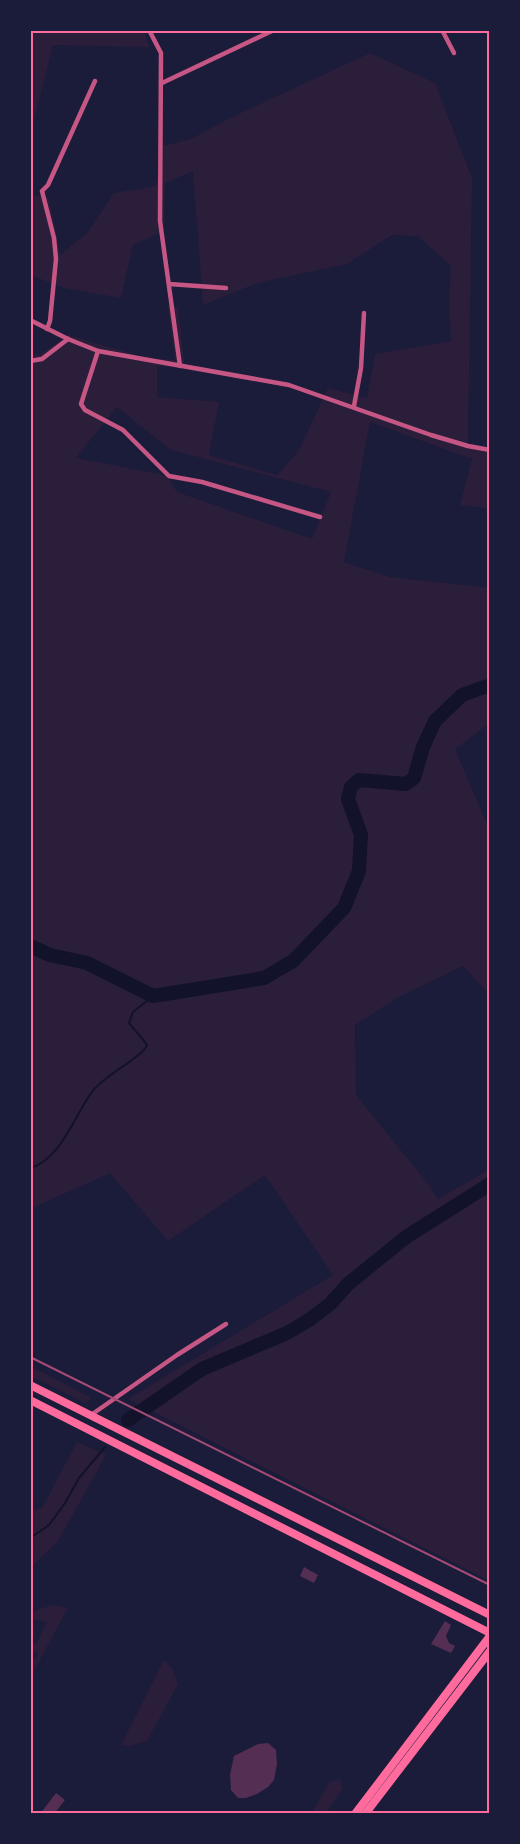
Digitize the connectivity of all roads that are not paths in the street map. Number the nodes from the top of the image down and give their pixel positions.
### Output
1 (149, 30) edge
2 (273, 30) edge
3 (441, 30) edge
4 (454, 53) dead end
5 (95, 81) dead end
6 (162, 83) junction
7 (169, 284) junction
8 (226, 288) dead end
9 (364, 313) dead end
10 (30, 320) edge
11 (47, 329) junction
12 (68, 339) junction
13 (98, 351) junction
14 (30, 361) edge
15 (180, 366) junction
16 (354, 406) junction
17 (490, 450) edge
18 (320, 517) dead end
19 (225, 1324) dead end
20 (30, 1385) edge
21 (30, 1400) edge
22 (91, 1415) junction
23 (471, 1606) junction
24 (490, 1615) edge
25 (490, 1622) edge
26 (490, 1635) edge
27 (490, 1651) edge
28 (355, 1814) edge
29 (365, 1814) edge

1 - 6 street
2 - 6 street
3 - 4 street
5 - 11 street
6 - 7 street
7 - 8 street
7 - 15 street
9 - 16 street
10 - 11 street
11 - 12 street
12 - 13 street
12 - 14 street
13 - 15 street
13 - 18 street
15 - 16 street
16 - 17 street
19 - 22 street
20 - 22 main road
21 - 26 main road
22 - 23 main road
23 - 24 main road
23 - 25 main road
26 - 28 main road
27 - 29 main road

